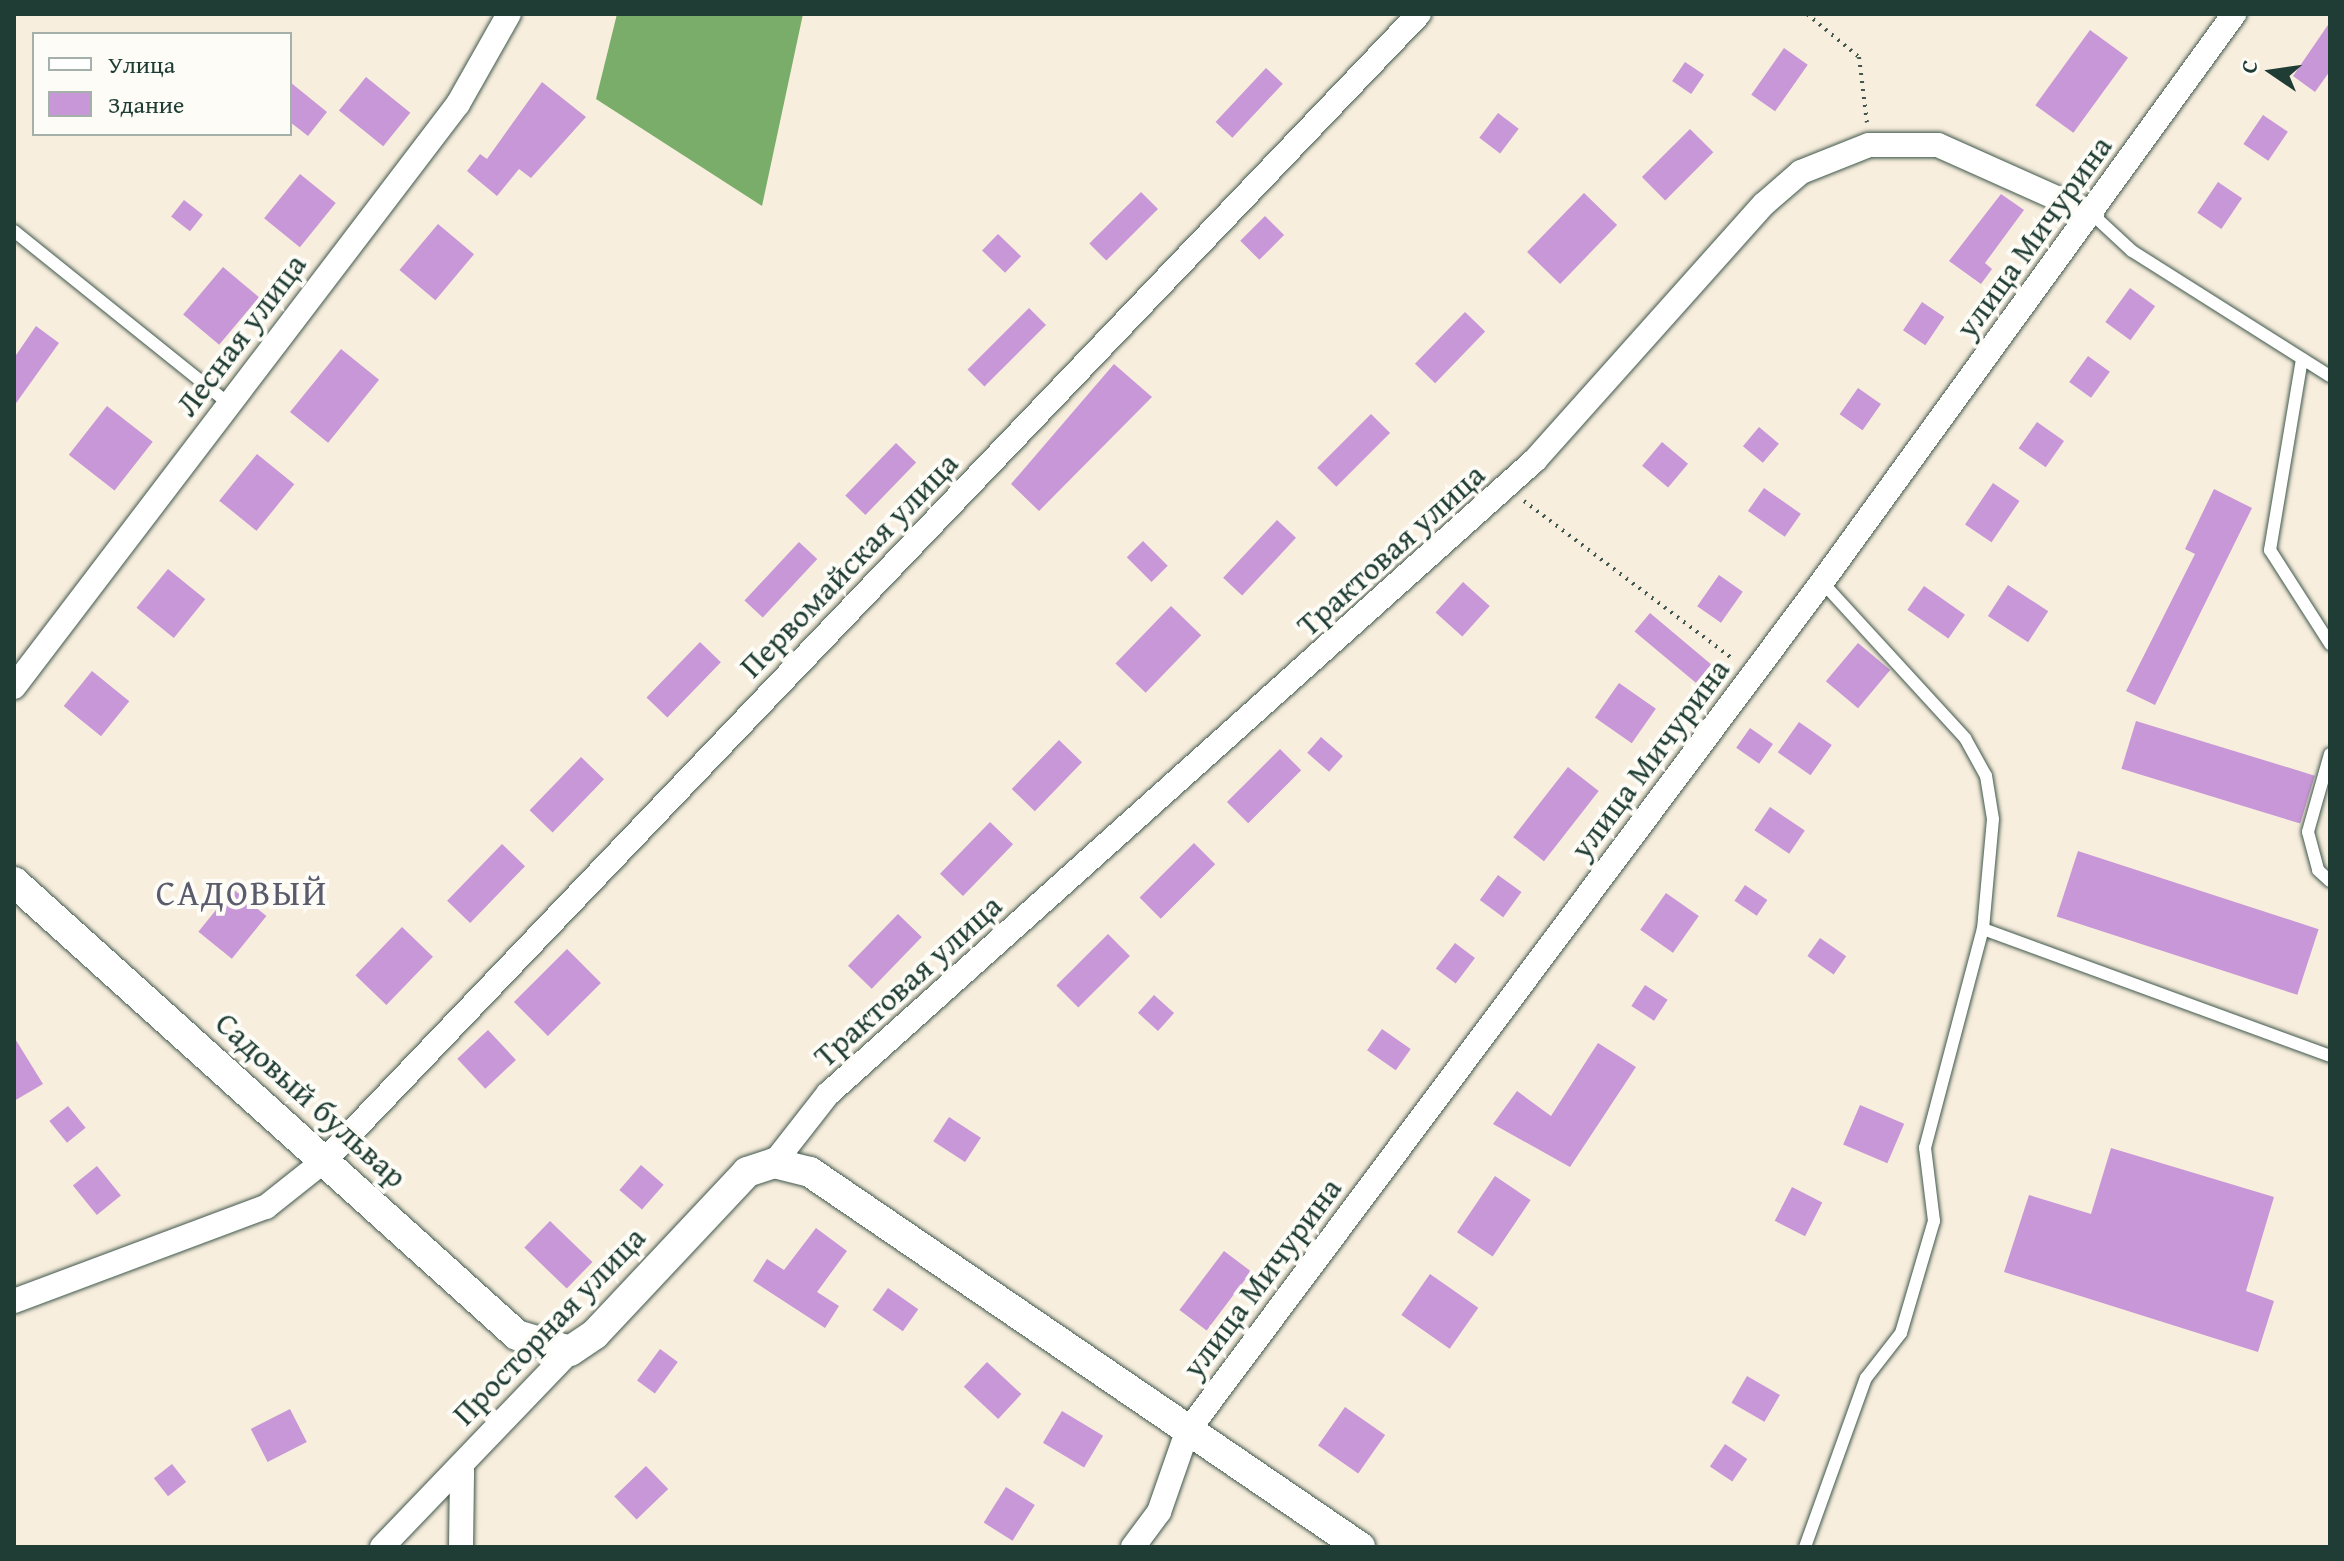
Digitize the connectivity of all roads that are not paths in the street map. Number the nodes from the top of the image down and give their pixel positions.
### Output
1 (509, 14) edge
2 (1419, 14) edge
3 (2234, 14) edge
4 (2092, 214) junction
5 (14, 231) edge
6 (2302, 359) junction
7 (2330, 376) edge
8 (229, 404) junction
9 (1822, 582) junction
10 (2330, 644) edge
11 (14, 687) edge
12 (2330, 754) edge
13 (2330, 881) edge
14 (14, 882) edge
15 (1983, 929) junction
16 (2329, 1058) edge
17 (325, 1160) junction
18 (774, 1163) junction
19 (14, 1301) edge
20 (570, 1351) junction
21 (1187, 1432) junction
22 (462, 1471) junction
23 (382, 1547) edge
24 (461, 1547) edge
25 (1133, 1547) edge
26 (1360, 1547) edge
27 (1805, 1547) edge

1 - 8 street, Лесная улица
2 - 17 street, Первомайская улица
3 - 4 street, улица Мичурина
4 - 6 lane
4 - 9 street, улица Мичурина
4 - 18 street, Трактовая улица
5 - 8 lane
6 - 7 lane
6 - 10 lane
8 - 11 street, Лесная улица
9 - 15 lane
9 - 21 street, улица Мичурина
12 - 13 lane
14 - 17 street, Садовый бульвар
15 - 16 lane
15 - 27 lane
17 - 19 street, Первомайская улица
17 - 20 street, Садовый бульвар
18 - 20 street, Просторная улица
18 - 21 street
20 - 22 street, Просторная улица
21 - 25 street, улица Мичурина
21 - 26 street
22 - 23 street, Просторная улица
22 - 24 street

